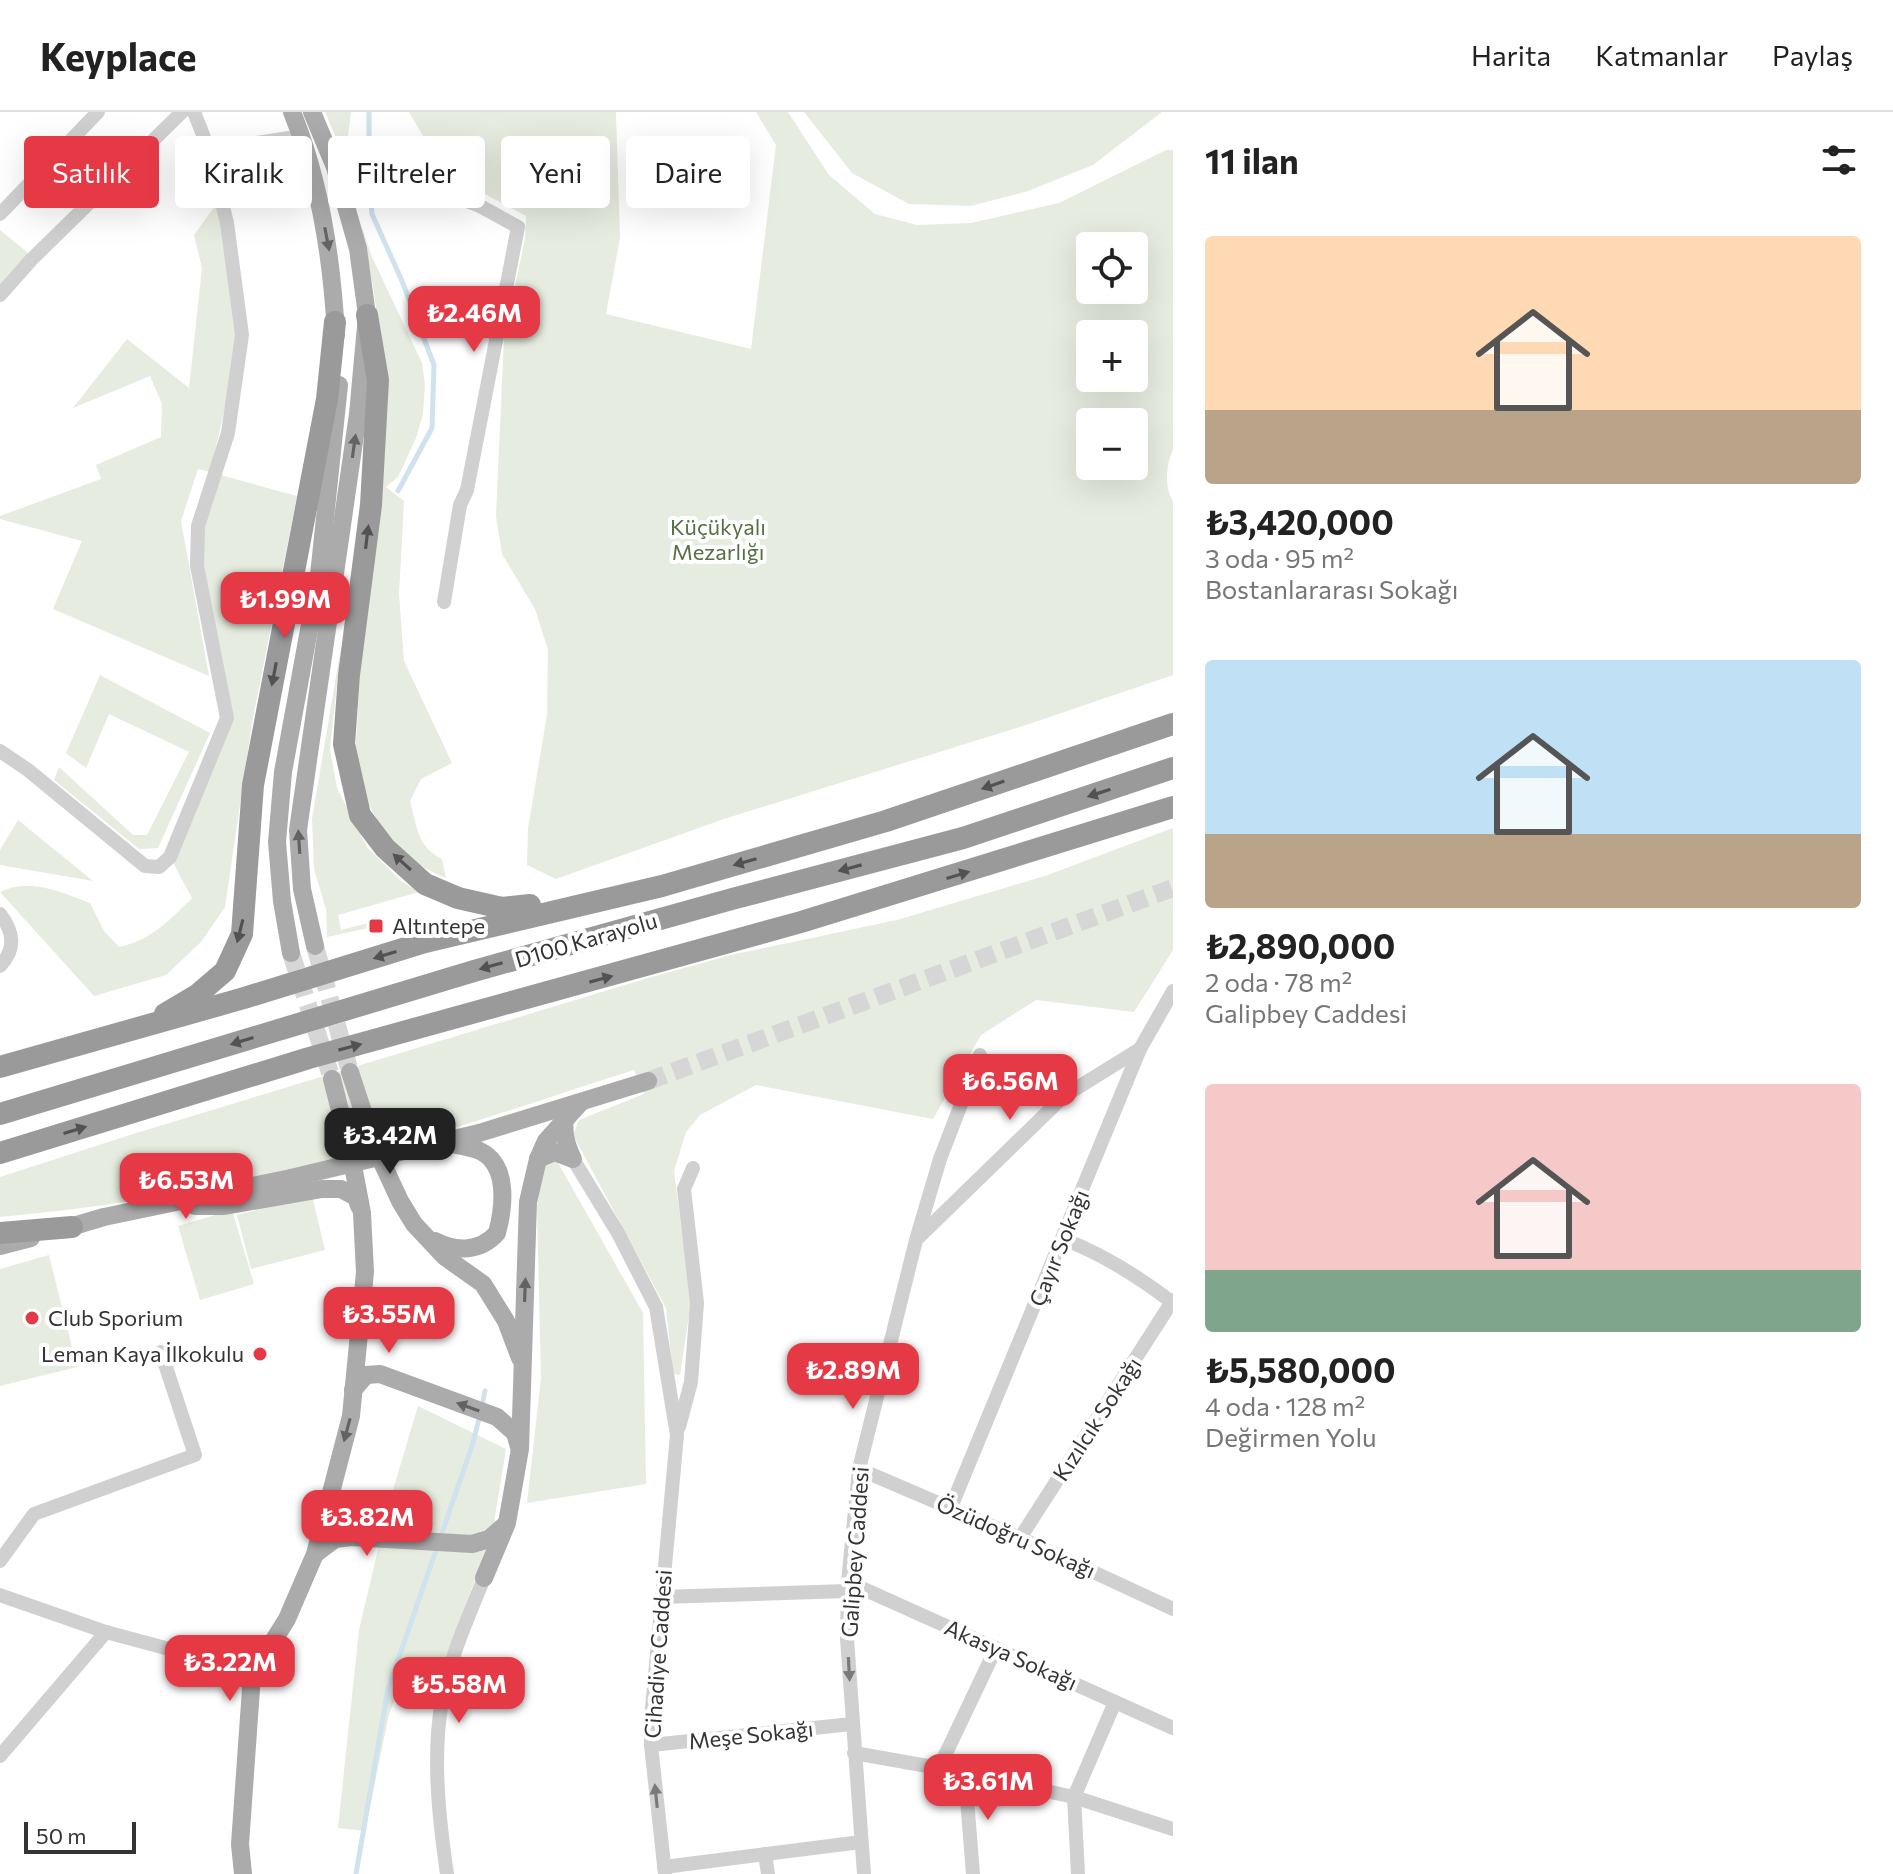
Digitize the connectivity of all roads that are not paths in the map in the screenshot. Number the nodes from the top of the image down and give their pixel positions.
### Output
1 (98, 112) edge
2 (182, 112) edge
3 (194, 112) edge
4 (292, 112) edge
5 (312, 112) edge
6 (203, 136) edge
7 (302, 136) edge
8 (328, 150) edge
9 (312, 169) edge
10 (223, 208) edge
11 (346, 208) edge
12 (484, 208) edge
13 (0, 214) edge
14 (0, 295) edge
15 (367, 315) junction
16 (335, 322) junction
17 (444, 602) dead end
18 (1173, 724) edge
19 (1173, 737) edge
20 (0, 751) edge
21 (1173, 768) edge
22 (1027, 773) junction
23 (1173, 807) edge
24 (662, 886) junction
25 (0, 914) edge
26 (315, 946) tunnel mouth
27 (291, 953) tunnel mouth
28 (0, 966) edge
29 (1173, 991) edge
30 (137, 1030) junction
31 (1140, 1049) junction
32 (980, 1055) dead end
33 (0, 1067) edge
34 (350, 1072) tunnel mouth
35 (115, 1079) junction
36 (332, 1079) tunnel mouth
37 (648, 1081) tunnel mouth
38 (0, 1101) edge
39 (581, 1102) junction
40 (0, 1114) edge
41 (565, 1117) junction
42 (480, 1143) junction
43 (0, 1153) edge
44 (538, 1159) junction
45 (573, 1159) junction
46 (693, 1168) dead end
47 (151, 1207) junction
48 (362, 1213) junction
49 (414, 1224) junction
50 (72, 1227) junction
51 (0, 1233) edge
52 (1063, 1239) junction
53 (916, 1240) junction
54 (0, 1246) edge
55 (1173, 1302) edge
56 (161, 1352) dead end
57 (524, 1368) junction
58 (353, 1390) junction
59 (677, 1435) junction
60 (520, 1449) junction
61 (859, 1469) junction
62 (329, 1499) junction
63 (951, 1507) junction
64 (507, 1523) junction
65 (352, 1537) junction
66 (1020, 1538) junction
67 (465, 1544) junction
68 (315, 1554) junction
69 (0, 1561) edge
70 (484, 1578) junction
71 (848, 1587) junction
72 (0, 1595) edge
73 (661, 1597) junction
74 (1173, 1609) edge
75 (106, 1632) junction
76 (996, 1648) junction
77 (252, 1675) junction
78 (1115, 1702) junction
79 (852, 1724) junction
80 (1173, 1728) edge
81 (651, 1745) junction
82 (854, 1753) junction
83 (0, 1756) edge
84 (939, 1768) junction
85 (965, 1774) junction
86 (1074, 1797) junction
87 (1173, 1829) edge
88 (861, 1842) junction
89 (765, 1854) junction
90 (664, 1871) edge
91 (243, 1874) edge
92 (447, 1874) edge
93 (768, 1874) edge
94 (864, 1874) edge
95 (973, 1874) edge
96 (1078, 1874) edge

1 - 13 street
2 - 14 street
3 - 6 street
4 - 7 main road
5 - 8 main road
9 -> 16 main road
10 - 20 street
11 - 15 main road
12 - 17 street
24 -> 15 highway
26 -> 15 main road
16 - 27 main road
16 -> 30 highway
18 - 22 highway
19 - 22 highway
21 -> 35 highway, D100 Karayolu
22 -> 24 highway
43 -> 23 highway, D100 Karayolu
24 -> 30 highway
25 - 28 street
29 - 31 street, Çayır Sokağı
30 - 33 highway
31 - 52 street, Çayır Sokağı
31 - 53 street
32 - 53 street, Galipbey Caddesi
34 - 49 main road
35 - 38 highway
35 - 40 highway, D100 Karayolu
36 - 48 main road
37 - 39 main road
39 - 41 main road
39 - 42 main road
41 - 44 main road
41 - 45 main road
42 - 47 main road, bridge
42 - 49 main road
44 - 45 main road
57 -> 44 main road
45 - 59 street, Cihadiye Caddesi
46 - 59 street, Cihadiye Caddesi
47 - 48 main road
47 - 50 main road
48 - 58 main road
49 - 57 main road
50 - 51 highway
50 - 54 main road
52 - 55 street
52 - 63 street, Çayır Sokağı
53 - 61 street, Galipbey Caddesi
55 - 66 street, Kızılcık Sokağı
56 - 69 street
57 - 60 main road
60 -> 58 main road
58 -> 62 main road
59 - 73 street, Cihadiye Caddesi
60 - 64 main road
61 - 63 street, Özüdoğru Sokağı
61 - 71 street, Galipbey Caddesi
62 - 65 main road
62 - 68 main road
63 - 66 street, Özüdoğru Sokağı
64 - 67 main road
64 - 70 main road
65 - 67 main road
65 - 68 main road
66 - 74 street, Özüdoğru Sokağı
67 - 70 main road
68 - 77 main road
70 - 92 street
71 - 73 street
71 - 76 street, Akasya Sokağı
71 -> 79 street, Galipbey Caddesi
72 - 75 street
73 - 81 street, Cihadiye Caddesi
75 - 77 street
75 - 83 street
76 - 78 street, Akasya Sokağı
76 - 84 street
77 - 91 main road
78 - 80 street, Akasya Sokağı
78 - 86 street
79 - 81 street, Meşe Sokağı
79 - 82 street, Galipbey Caddesi
90 -> 81 street, Cihadiye Caddesi
82 - 84 street
82 - 88 street, Galipbey Caddesi
84 - 85 street
85 - 86 street
85 - 95 street
86 - 87 street
86 - 96 street
88 - 89 street
88 - 94 street, Galipbey Caddesi
89 - 90 street
89 - 93 street

